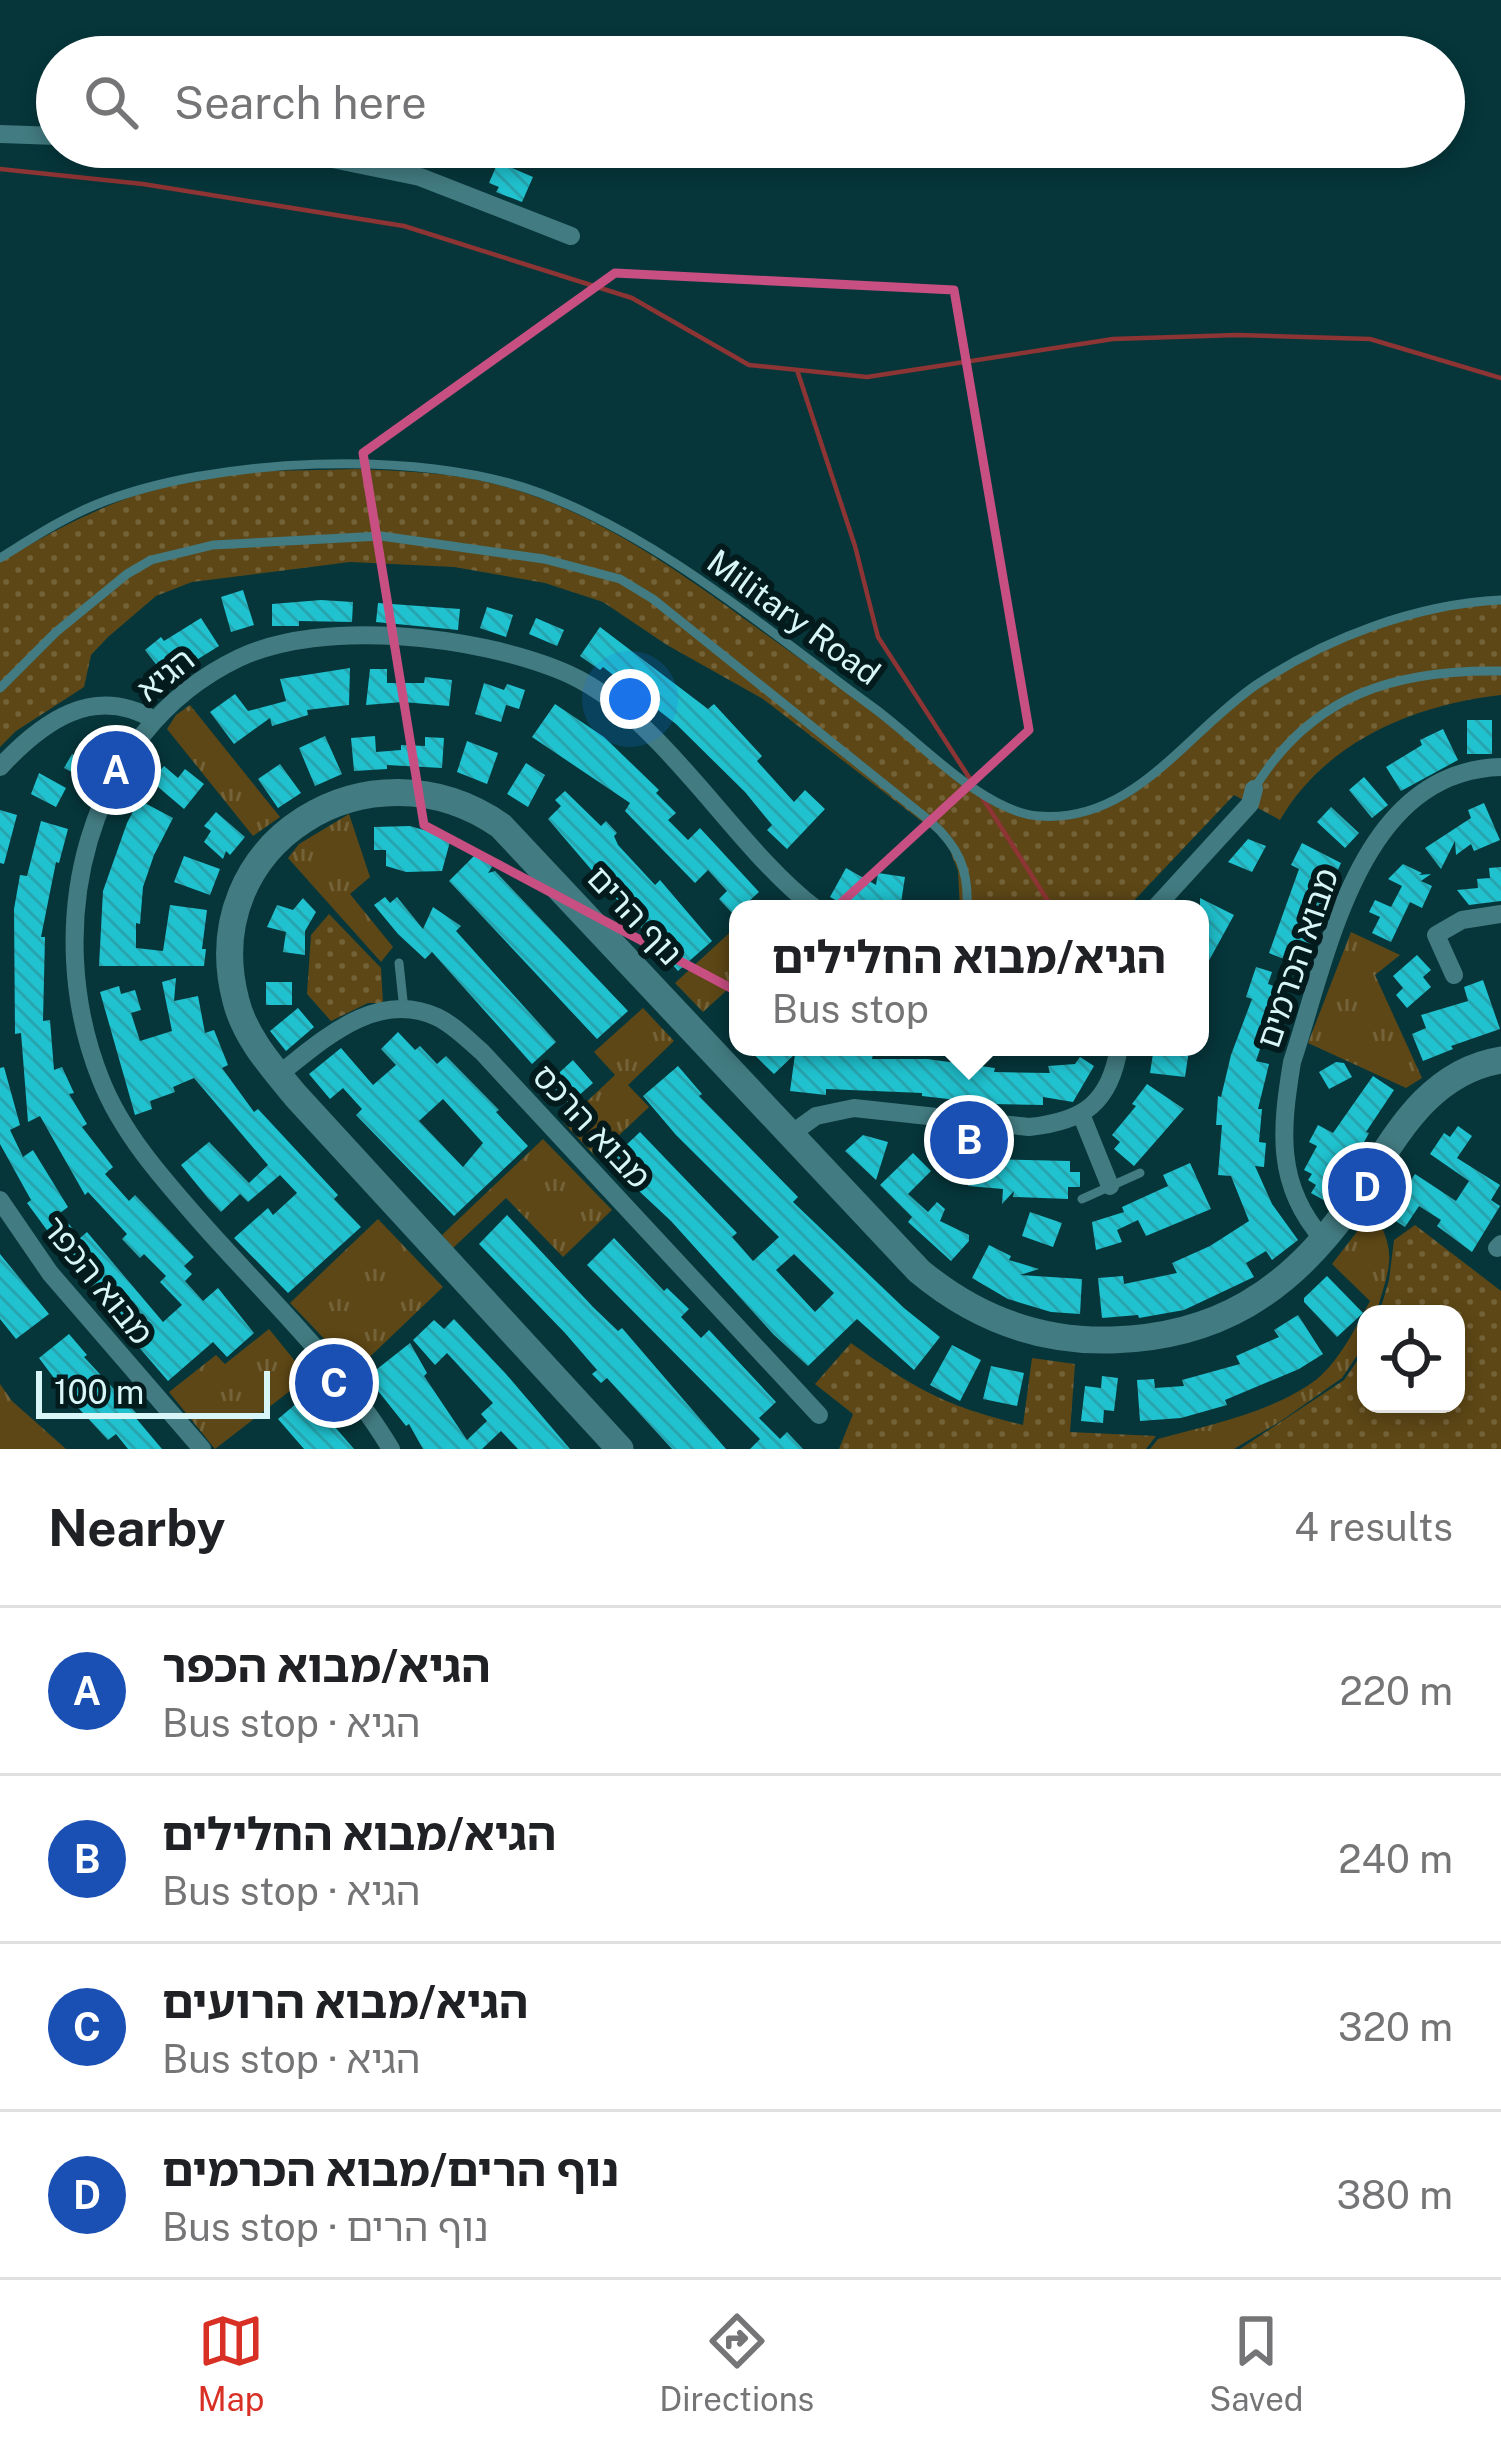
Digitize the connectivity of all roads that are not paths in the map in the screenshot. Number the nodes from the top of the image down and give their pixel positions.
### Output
1 (0, 134) edge
2 (36, 135) edge
3 (376, 168) edge
4 (571, 236) dead end
5 (0, 558) edge
6 (1501, 600) edge
7 (1501, 671) edge
8 (0, 688) edge
9 (154, 720) junction
10 (0, 767) edge
11 (1501, 767) edge
12 (1254, 789) joint
13 (806, 900) edge
14 (968, 900) edge
15 (1162, 900) edge
16 (1501, 914) edge
17 (399, 963) dead end
18 (1454, 975) dead end
19 (404, 1010) junction
20 (1117, 1056) edge
21 (1501, 1060) edge
22 (278, 1075) junction
23 (1081, 1114) junction
24 (791, 1134) junction
25 (1140, 1173) dead end
26 (1110, 1186) junction
27 (1082, 1199) dead end
28 (0, 1200) edge
29 (1323, 1239) junction
30 (819, 1414) dead end
31 (202, 1449) edge
32 (391, 1449) edge
33 (620, 1449) edge

1 - 2 street
3 - 4 street
5 - 6 lane, Military Road
7 - 12 lane
8 - 14 lane
9 - 10 street
9 - 13 street, הגיא
9 - 32 street, הגיא
11 - 29 street, מבוא הכרמים
12 - 15 street
16 - 18 street
17 - 19 lane
19 - 22 street
19 - 30 street, מבוא הרכס
20 - 23 street
21 - 29 street, נוף הרים
22 - 24 street, נוף הרים
22 - 33 street, נוף הרים
23 - 24 street
23 - 26 street
24 - 29 street, נוף הרים
25 - 26 lane
26 - 27 lane
28 - 31 street, מבוא הכפר

